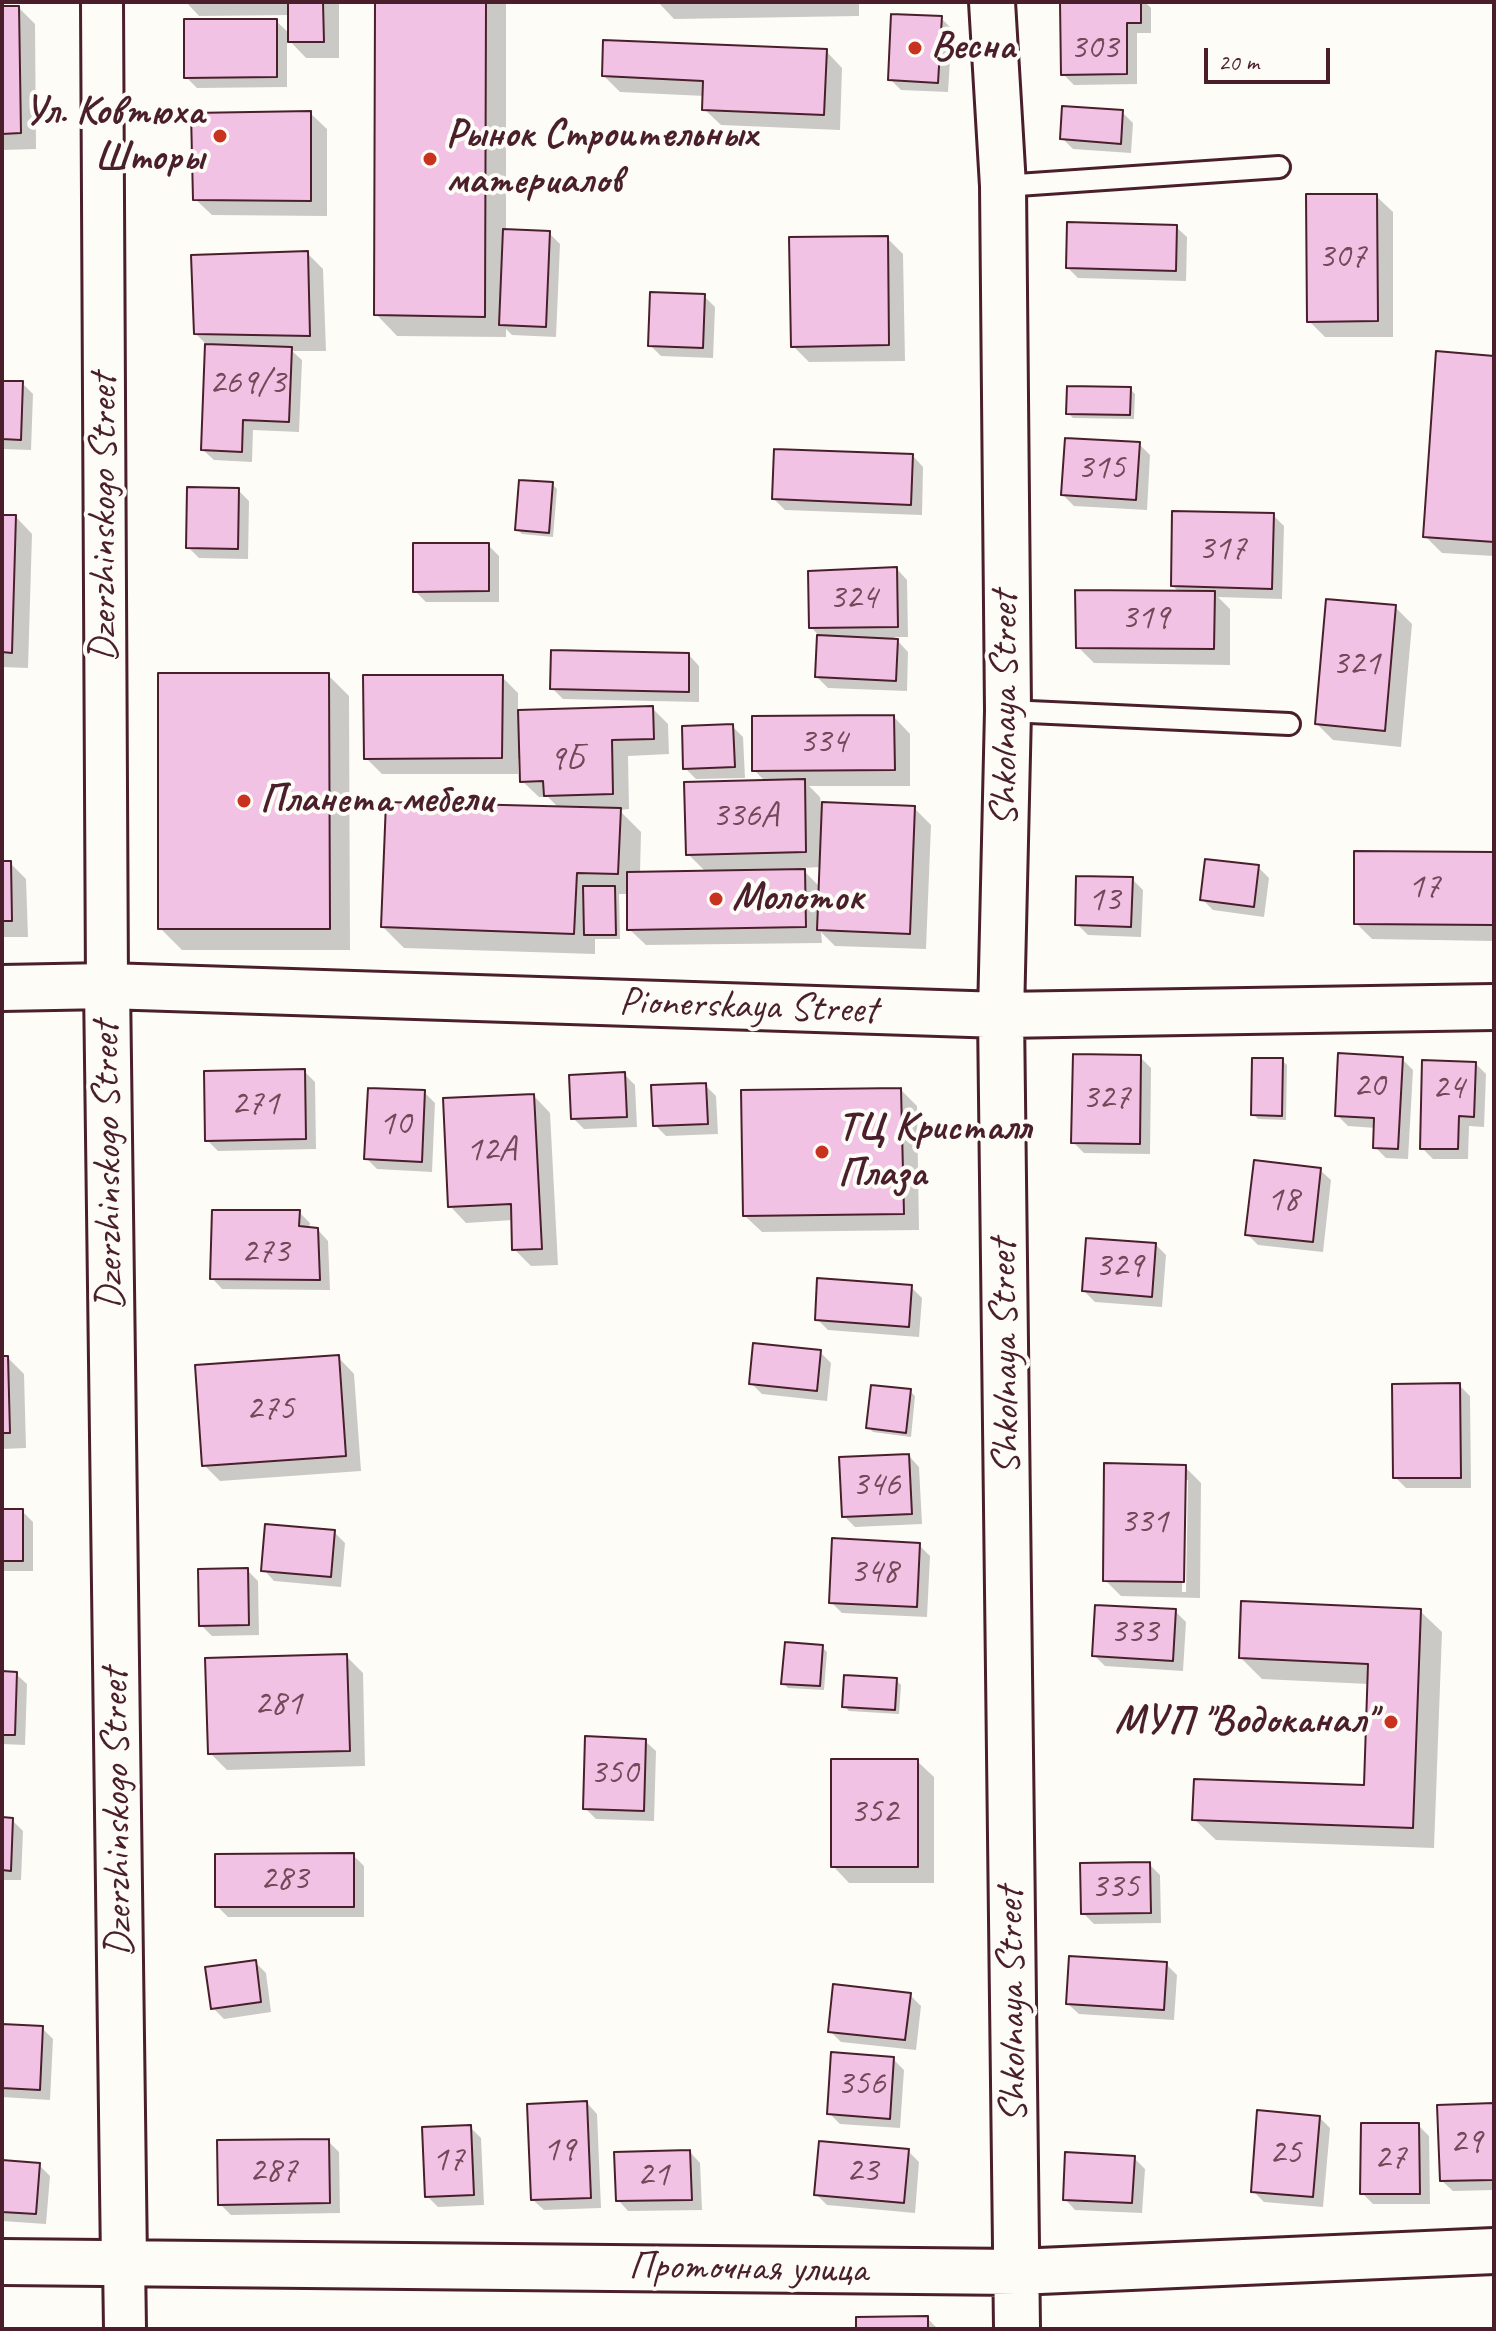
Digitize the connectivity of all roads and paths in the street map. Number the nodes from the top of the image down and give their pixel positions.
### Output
1 (102, 2) edge
2 (992, 2) edge
3 (1279, 167) dead end
4 (1003, 186) junction
5 (1008, 711) junction
6 (1289, 724) dead end
7 (107, 986) junction
8 (2, 988) edge
9 (1494, 1007) edge
10 (1001, 1015) junction
11 (1494, 2251) edge
12 (2, 2262) edge
13 (124, 2262) junction
14 (1017, 2272) junction
15 (125, 2329) edge
16 (1017, 2329) edge

1 - 7 street, Dzerzhinskogo Street
2 - 4 street, Shkolnaya Street
3 - 4 lane
4 - 5 street, Shkolnaya Street
5 - 6 lane
5 - 10 street, Shkolnaya Street
7 - 8 street, Pionerskaya Street
7 - 10 street, Pionerskaya Street
7 - 13 street, Dzerzhinskogo Street
9 - 10 street, Pionerskaya Street
10 - 14 street, Shkolnaya Street
11 - 14 street, Проточная улица
12 - 13 street, Проточная улица
13 - 14 street, Проточная улица
13 - 15 street, Dzerzhinskogo Street
14 - 16 street, Shkolnaya Street

